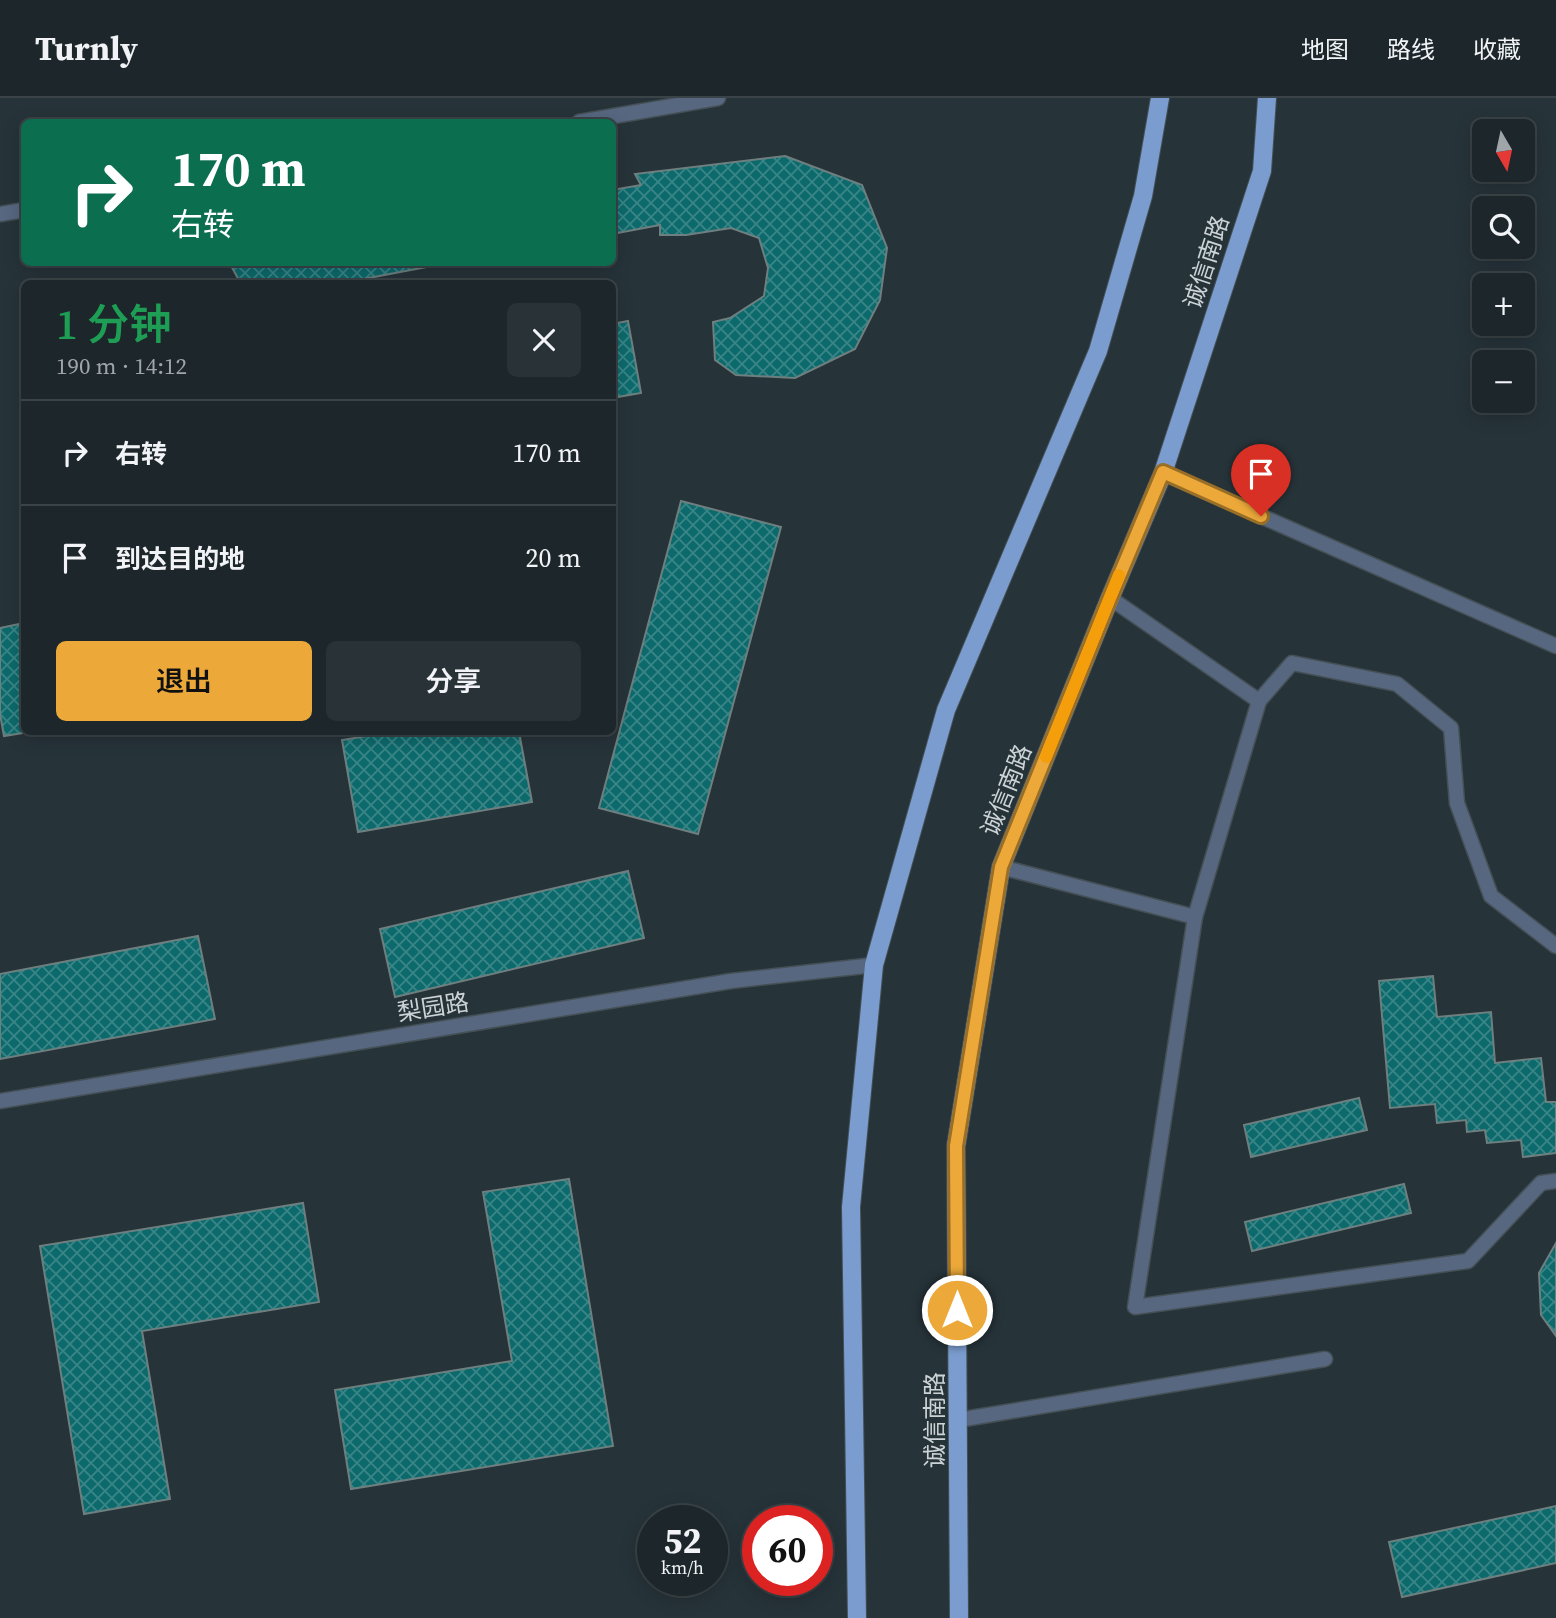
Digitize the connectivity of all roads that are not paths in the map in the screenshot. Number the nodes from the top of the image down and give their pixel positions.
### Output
1 (718, 98) edge
2 (1160, 98) edge
3 (1267, 98) edge
4 (596, 119) edge
5 (21, 210) edge
6 (0, 214) edge
7 (1163, 472) junction
8 (1110, 598) junction
9 (1556, 646) edge
10 (1259, 701) junction
11 (1001, 867) junction
12 (1195, 917) junction
13 (1556, 946) edge
14 (874, 965) junction
15 (0, 1101) edge
16 (1556, 1181) edge
17 (1325, 1359) dead end
18 (958, 1420) junction
19 (857, 1618) edge
20 (959, 1618) edge

1 - 4 street
2 - 14 main road
3 - 7 main road, 诚信南路
5 - 6 street
7 - 8 main road, 诚信南路
7 - 9 street
8 - 10 street
8 - 11 main road, 诚信南路
10 - 12 street
10 - 13 street
11 - 12 street
11 - 18 main road, 诚信南路
12 - 16 street
14 - 15 street, 梨园路
14 - 19 main road
17 - 18 street
18 - 20 main road, 诚信南路

